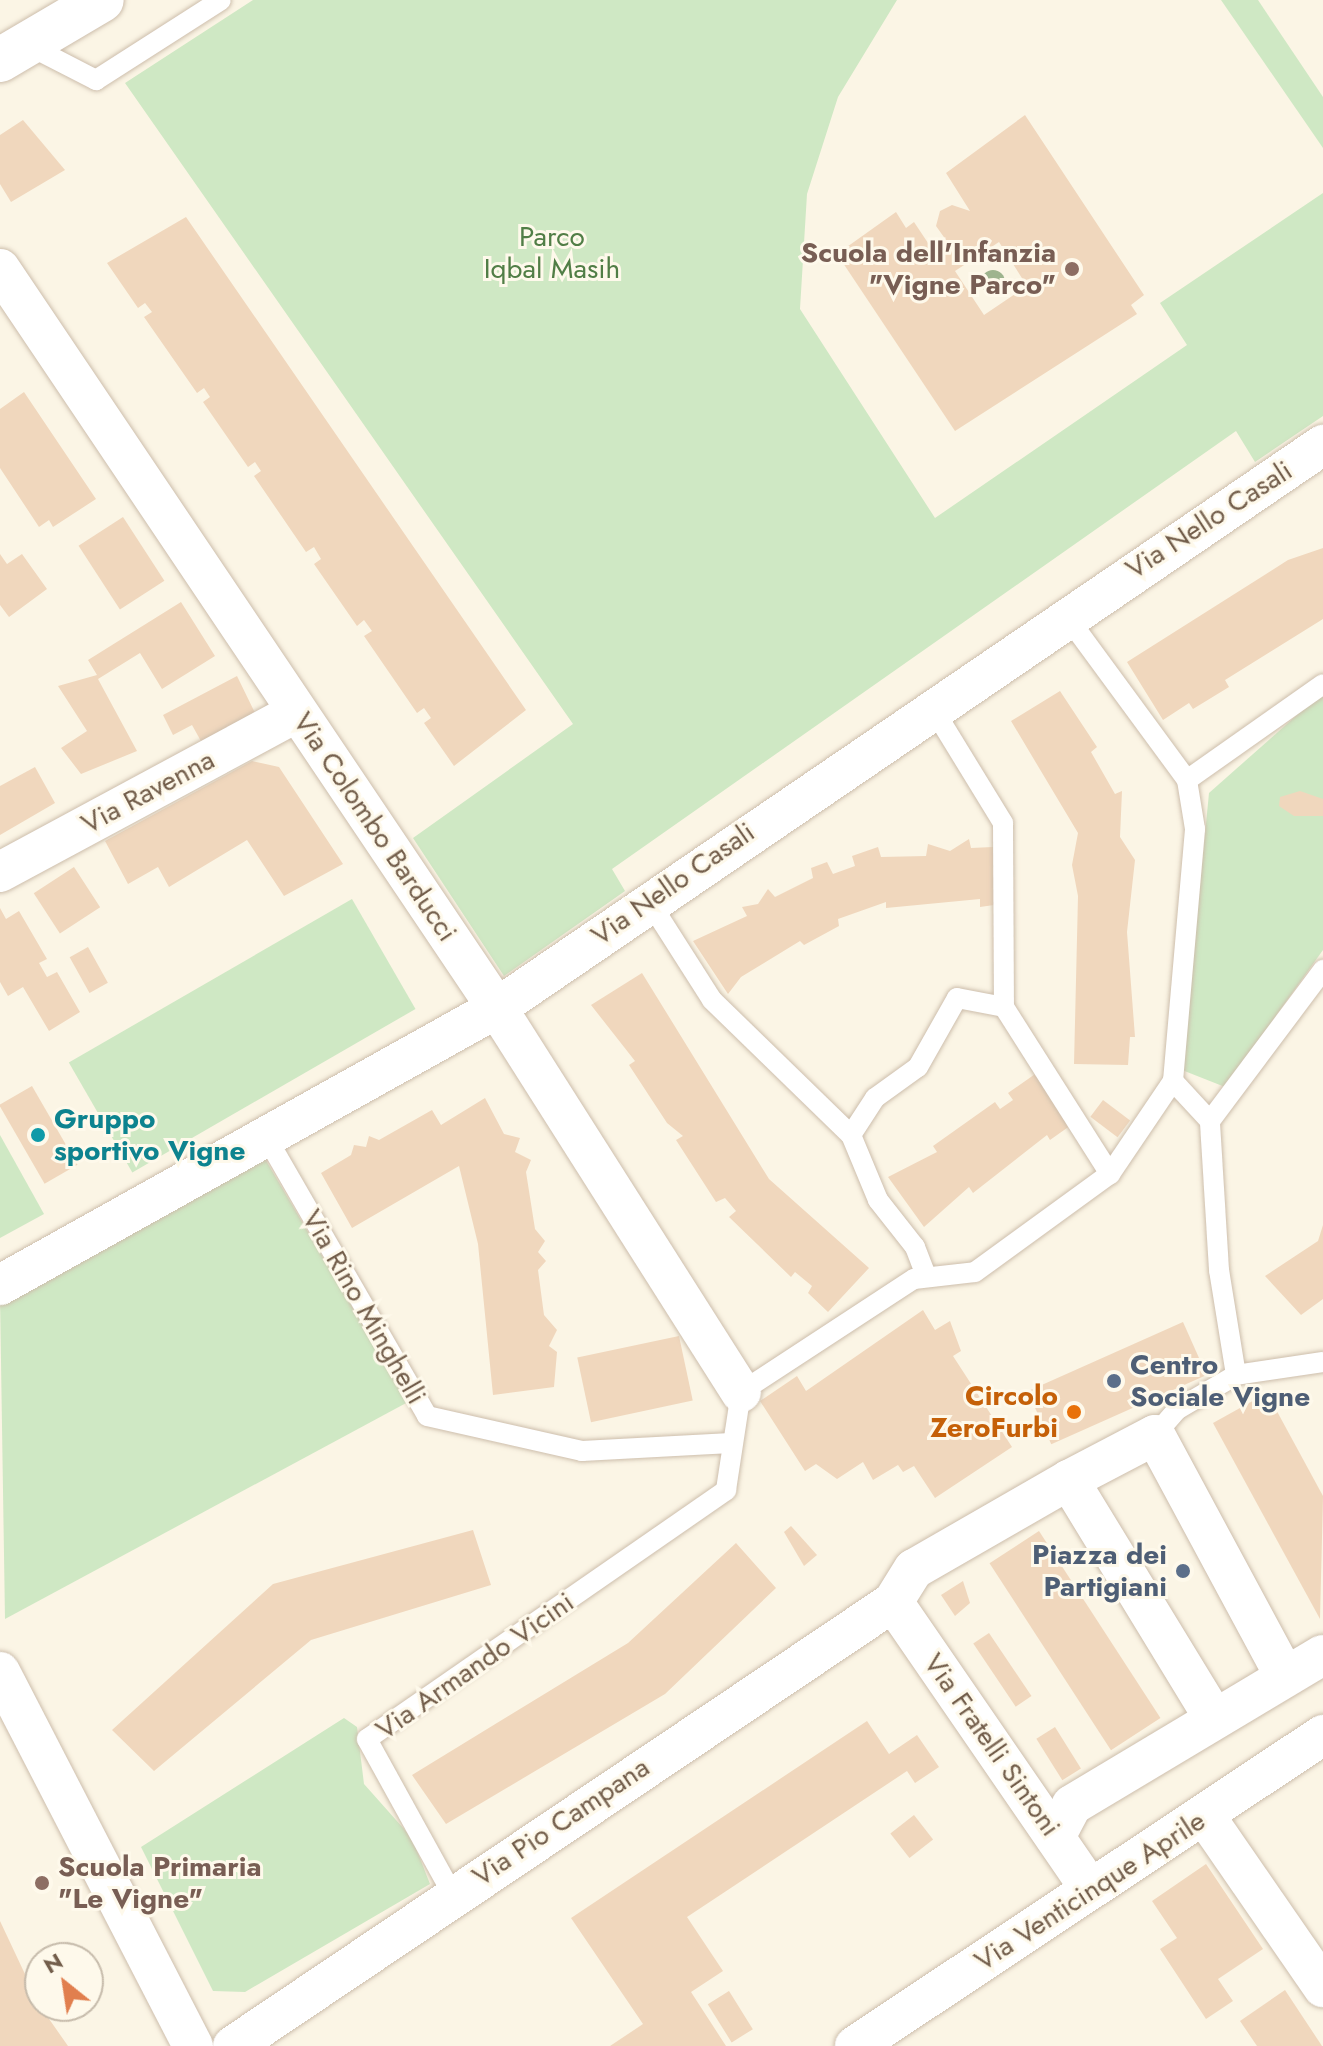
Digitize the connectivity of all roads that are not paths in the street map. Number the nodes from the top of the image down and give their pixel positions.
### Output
1 (102, 0) edge
2 (221, 0) edge
3 (13, 52) edge
4 (0, 269) edge
5 (1323, 445) edge
6 (1066, 615) junction
7 (1323, 684) edge
8 (932, 707) junction
9 (297, 712) junction
10 (1187, 780) junction
11 (0, 872) edge
12 (649, 901) junction
13 (1323, 970) edge
14 (1004, 1007) junction
15 (497, 1008) junction
16 (1173, 1081) junction
17 (1210, 1121) junction
18 (265, 1135) junction
19 (851, 1135) junction
20 (1110, 1174) junction
21 (926, 1276) junction
22 (0, 1285) edge
23 (1323, 1362) edge
24 (1236, 1375) junction
25 (741, 1392) junction
26 (1155, 1435) junction
27 (731, 1443) junction
28 (1069, 1480) junction
29 (893, 1602) junction
30 (1323, 1655) edge
31 (0, 1672) edge
32 (1285, 1676) junction
33 (1214, 1718) junction
34 (1323, 1735) edge
35 (1205, 1816) junction
36 (1055, 1837) junction
37 (1090, 1889) junction
38 (453, 1895) junction
39 (1323, 1987) edge
40 (908, 2032) edge
41 (193, 2046) edge
42 (233, 2046) edge
43 (855, 2046) edge

1 - 3 street
2 - 3 lane
4 - 9 street, Via Colombo Barducci
5 - 6 street, Via Nello Casali
6 - 8 street, Via Nello Casali
6 - 10 lane
7 - 10 lane
8 - 12 street, Via Nello Casali
8 - 14 lane
9 - 11 street, Via Ravenna
9 - 15 street, Via Colombo Barducci
10 - 16 lane
12 - 15 street, Via Nello Casali
12 - 19 lane
13 - 17 lane
14 - 19 lane
14 - 20 lane
15 - 18 street, Via Nello Casali
15 - 25 street, Via Colombo Barducci
16 - 17 lane
16 - 20 lane
17 - 24 lane
18 - 22 street, Via Nello Casali
18 - 27 lane, Via Rino Minghelli
19 - 21 lane
20 - 21 lane
21 - 25 lane
23 - 24 lane
24 - 26 lane
25 - 27 lane
26 - 28 street
26 - 32 street
27 - 38 lane, Via Armando Vicini
28 - 29 street
28 - 33 street
29 - 36 street, Via Fratelli Sintoni
29 - 38 street, Via Pio Campana
30 - 32 street
31 - 41 street
32 - 33 street
33 - 36 street
34 - 35 street, Via Venticinque Aprile
35 - 37 street, Via Venticinque Aprile
35 - 39 street
36 - 37 street, Via Fratelli Sintoni
37 - 40 street, Via Venticinque Aprile
38 - 42 street, Via Pio Campana
40 - 43 street, Via Venticinque Aprile

